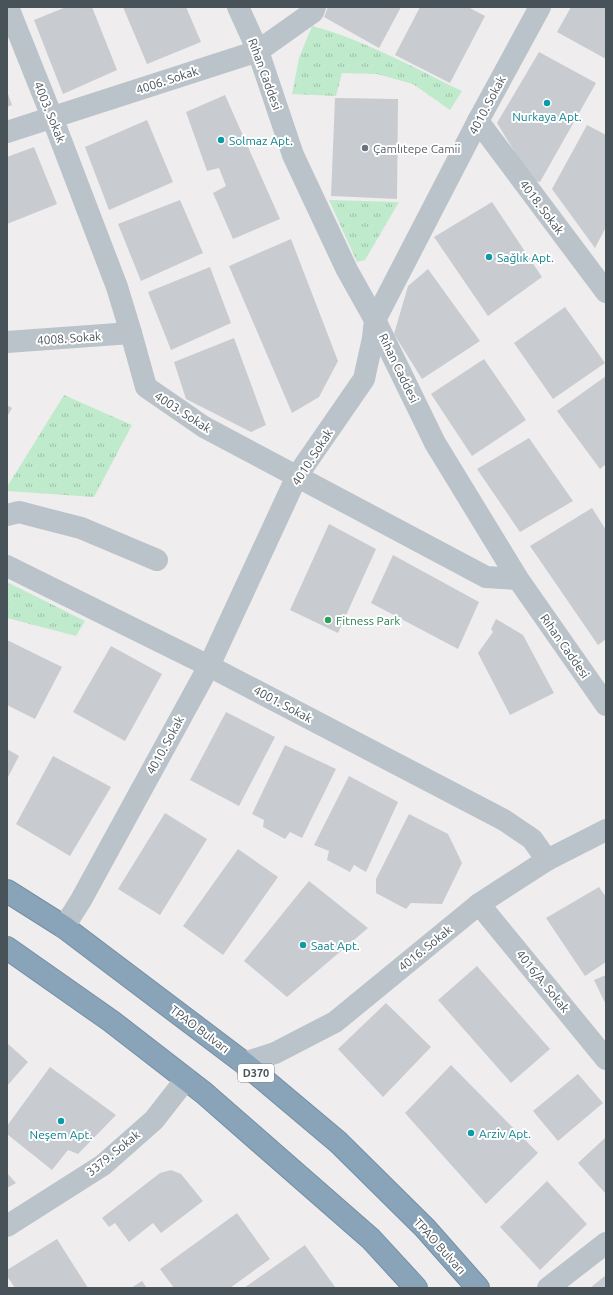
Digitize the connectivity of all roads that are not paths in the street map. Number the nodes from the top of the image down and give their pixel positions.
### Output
1 (8, 7) edge
2 (238, 7) edge
3 (315, 7) edge
4 (540, 7) edge
5 (258, 51) junction
6 (52, 117) junction
7 (478, 121) junction
8 (7, 132) edge
9 (606, 292) edge
10 (375, 320) junction
11 (132, 333) junction
12 (7, 342) edge
13 (297, 476) junction
14 (7, 515) edge
15 (157, 560) dead end
16 (7, 566) edge
17 (518, 579) junction
18 (209, 666) junction
19 (606, 705) edge
20 (606, 830) edge
21 (547, 860) junction
22 (7, 891) edge
23 (479, 904) junction
24 (64, 926) junction
25 (7, 948) edge
26 (606, 1059) edge
27 (244, 1063) junction
28 (186, 1079) junction
29 (7, 1226) edge
30 (606, 1244) edge
31 (416, 1288) edge
32 (478, 1288) edge
33 (548, 1288) edge

1 - 6 street, 4003. Sokak
2 - 5 street, Rıhan Caddesi
3 - 5 street, 4006. Sokak
4 - 7 street, 4010. Sokak
5 - 6 street, 4006. Sokak
5 - 10 street, Rıhan Caddesi
6 - 8 street, 4006. Sokak
6 - 11 street, 4003. Sokak
7 - 9 street, 4018. Sokak
7 - 10 street, 4010. Sokak
10 - 13 street, 4010. Sokak
10 - 17 street, Rıhan Caddesi
11 - 12 street, 4008. Sokak
11 - 13 street, 4003. Sokak
13 - 17 street, 4003. Sokak
13 - 18 street, 4010. Sokak
14 - 15 street
16 - 18 street, 4001. Sokak
17 - 19 street, Rıhan Caddesi
18 - 21 street, 4001. Sokak
18 - 24 street, 4010. Sokak
20 - 21 street, 4016. Sokak
21 - 23 street, 4016. Sokak
22 - 24 highway, TPAO Bulvarı / D370
23 - 26 street, 4016/A. Sokak
23 - 27 street, 4016. Sokak
24 - 27 highway, TPAO Bulvarı / D370
25 - 28 highway
27 - 32 highway, TPAO Bulvarı / D370
28 - 29 street, 3379. Sokak
28 - 31 highway
30 - 33 street

